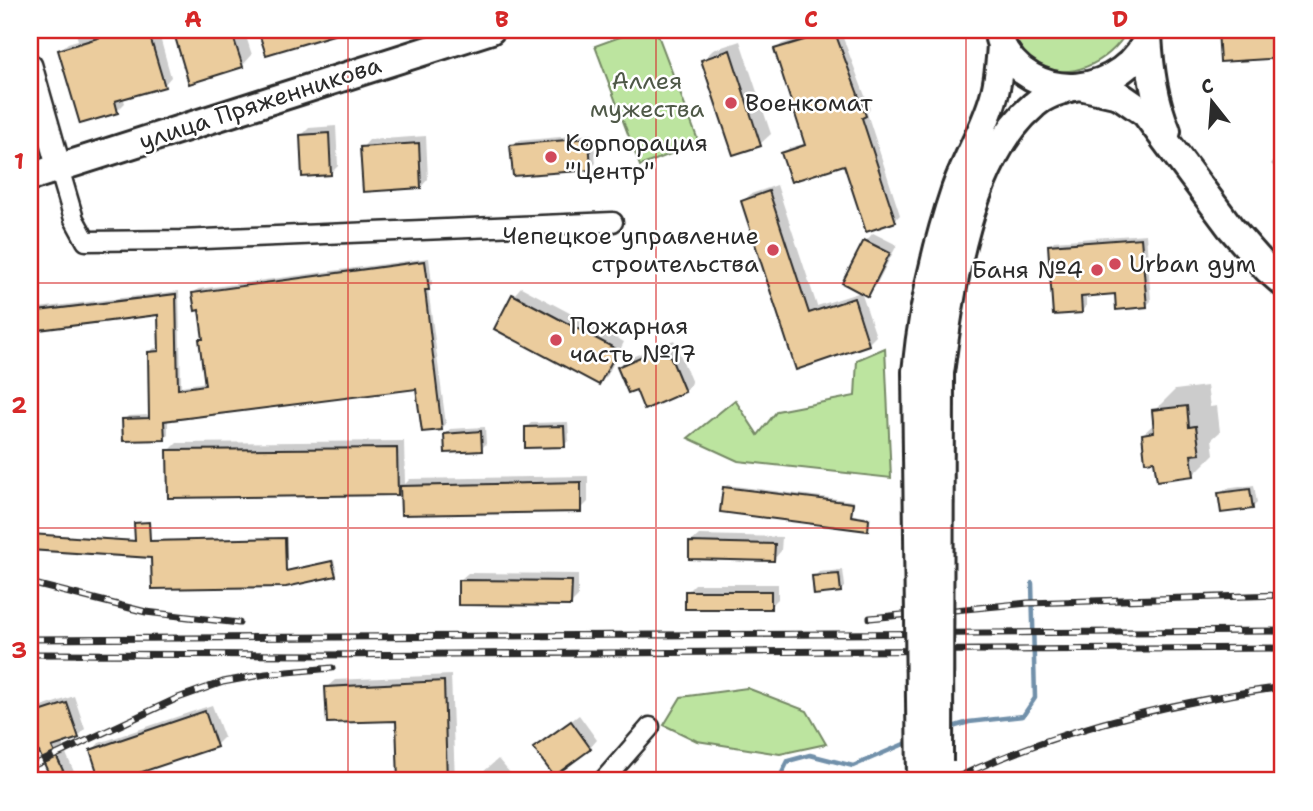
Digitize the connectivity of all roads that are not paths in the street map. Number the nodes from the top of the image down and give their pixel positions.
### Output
1 (442, 30) edge
2 (491, 30) edge
3 (1150, 33) edge
4 (993, 34) edge
5 (30, 66) edge
6 (1078, 87) junction
7 (1177, 155) junction
8 (58, 161) junction
9 (30, 162) edge
10 (30, 177) edge
11 (612, 222) dead end
12 (1283, 283) edge
13 (928, 373) junction
14 (650, 727) dead end
15 (603, 781) edge
16 (921, 781) edge
17 (939, 781) edge

1 - 8 main road, улица Пряженникова
2 - 8 main road, улица Пряженникова
3 - 6 main road
3 - 7 main road
4 - 6 main road
4 - 13 main road
5 - 8 street
6 - 7 main road
6 - 13 main road
7 - 12 main road
8 - 9 main road, улица Пряженникова
8 - 10 main road, улица Пряженникова
8 - 11 street
13 - 16 main road, bridge
13 - 17 main road, bridge
14 - 15 street

